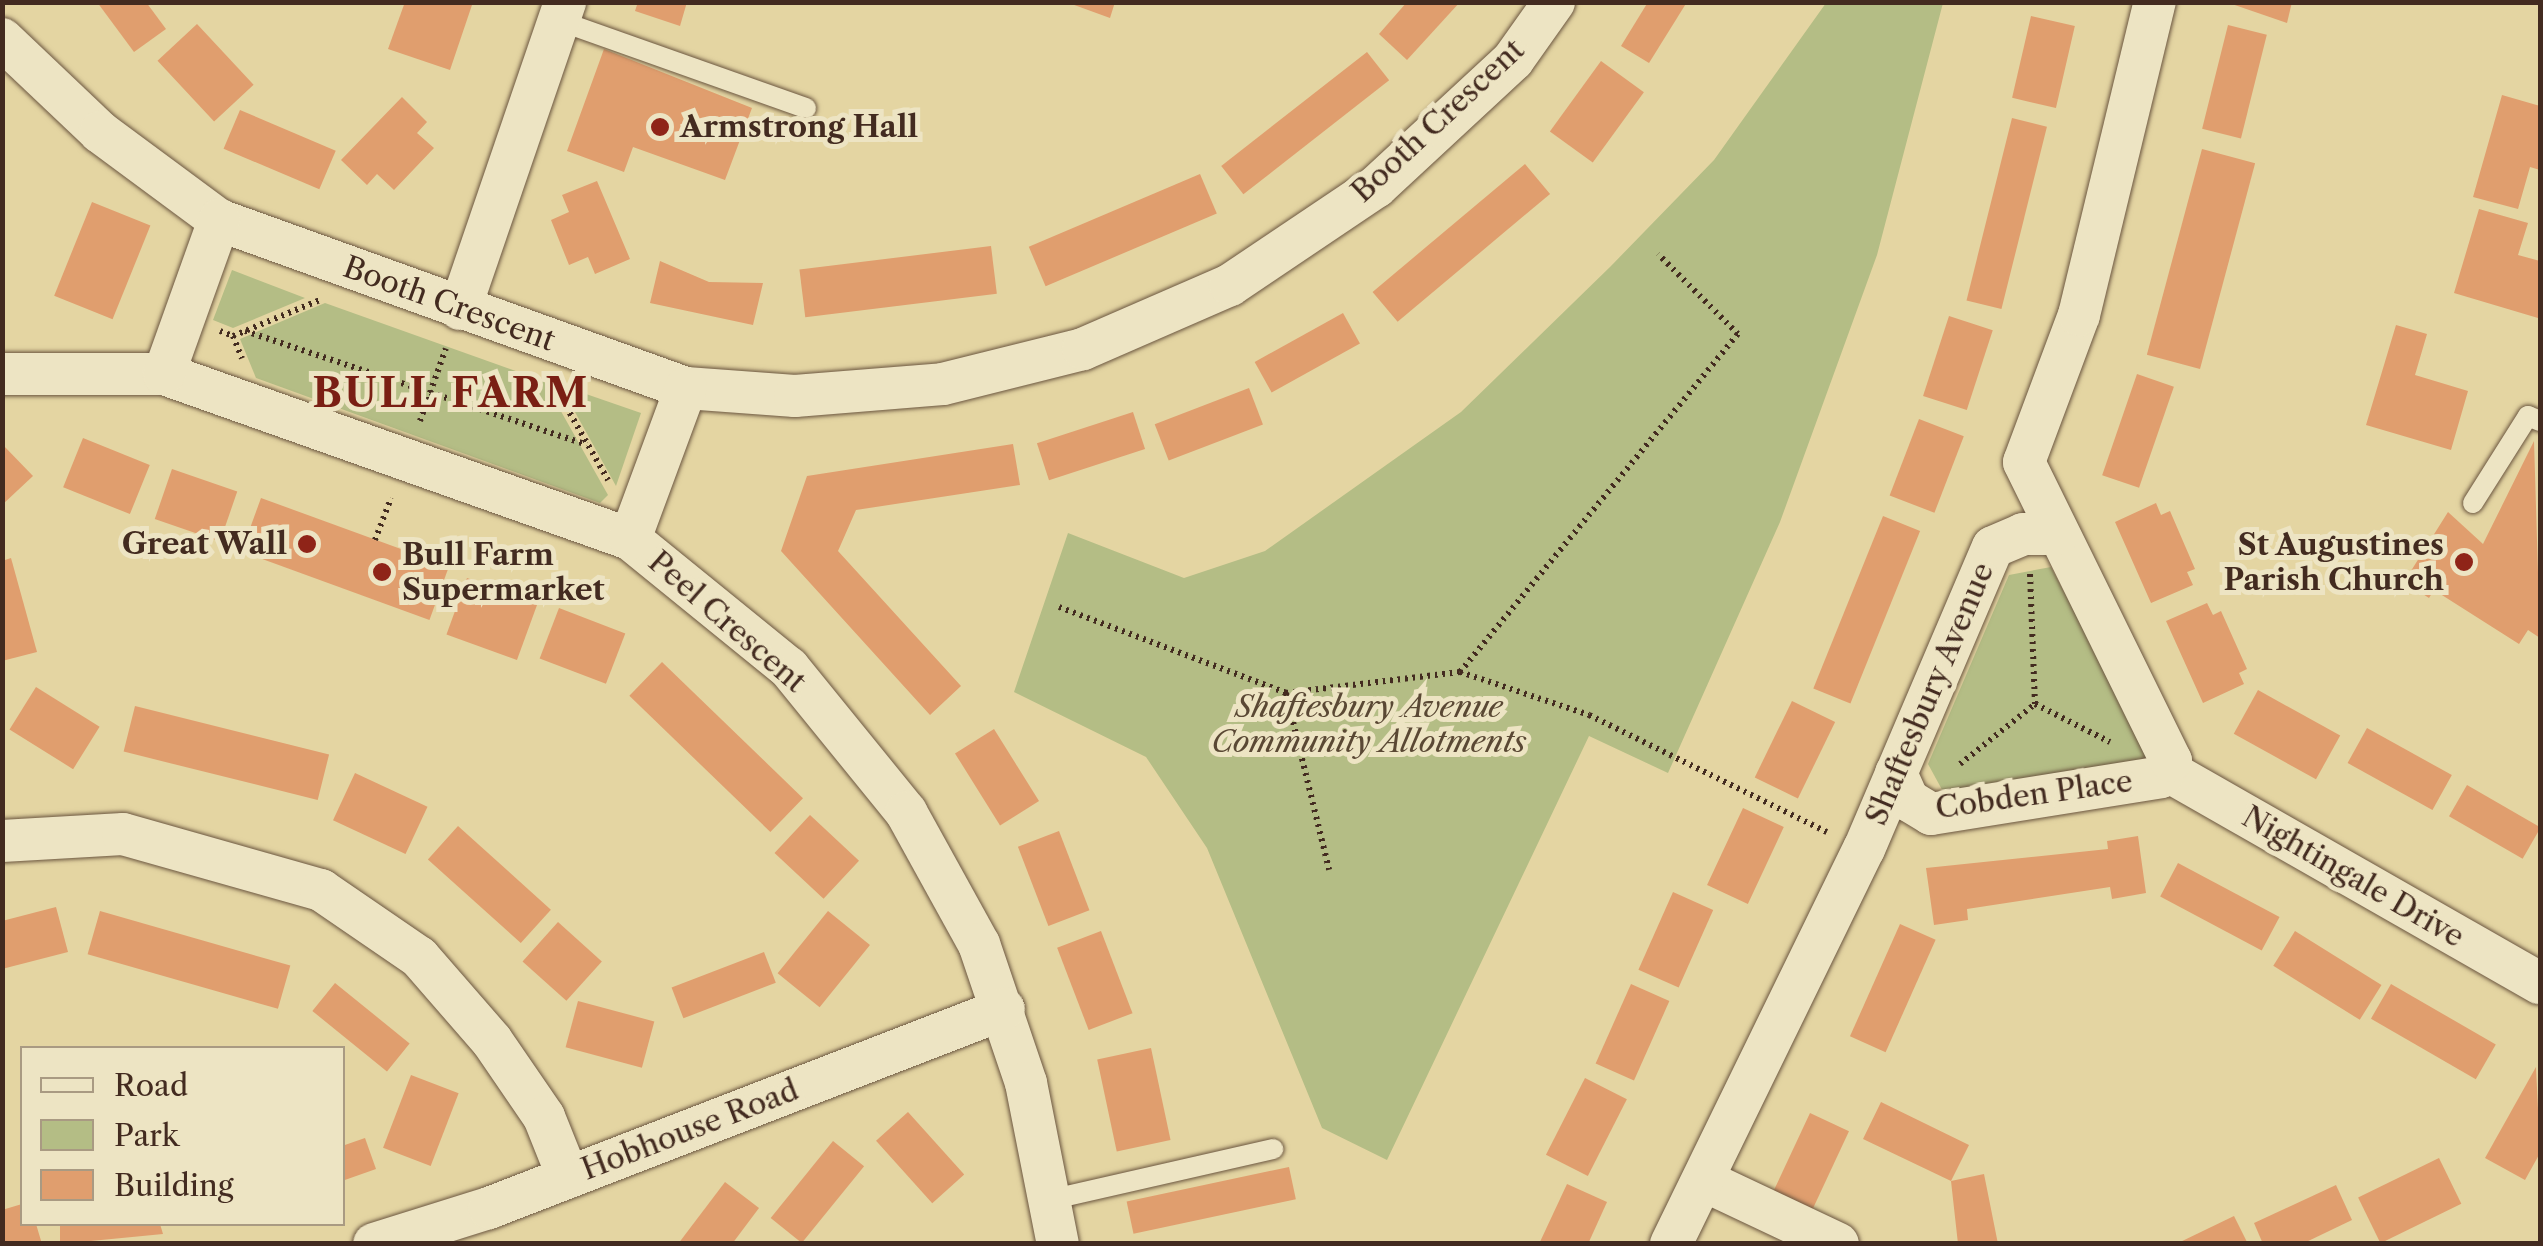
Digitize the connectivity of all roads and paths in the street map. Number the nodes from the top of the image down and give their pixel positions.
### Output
1 (1554, 2) edge
2 (2155, 2) edge
3 (562, 12) edge
4 (2, 40) edge
5 (806, 108) dead end
6 (219, 220) junction
7 (1658, 254) dead end
8 (325, 298) dead end
9 (460, 309) junction
10 (245, 331) junction
11 (233, 336) dead end
12 (2, 374) edge
13 (164, 374) junction
14 (549, 376) dead end
15 (686, 388) junction
16 (2540, 420) edge
17 (588, 445) junction
18 (619, 498) dead end
19 (2473, 503) dead end
20 (630, 539) junction
21 (2044, 548) junction
22 (1059, 607) dead end
23 (1460, 672) junction
24 (1286, 693) junction
25 (2036, 704) junction
26 (2128, 752) dead end
27 (2166, 770) junction
28 (1950, 772) dead end
29 (1896, 773) junction
30 (2, 841) edge
31 (1864, 848) junction
32 (1329, 870) dead end
33 (2540, 984) edge
34 (1004, 1009) junction
35 (1273, 1149) dead end
36 (568, 1176) junction
37 (1705, 1181) junction
38 (1049, 1200) junction
39 (374, 1244) edge
40 (1058, 1244) edge
41 (1671, 1244) edge
42 (1838, 1244) edge

1 - 15 street, Booth Crescent
2 - 21 street
3 - 5 lane
3 - 9 street
4 - 6 street, Booth Crescent
6 - 9 street, Booth Crescent
6 - 13 street
7 - 23 path
8 - 10 path
9 - 15 street, Booth Crescent
10 - 11 path
10 - 17 path
12 - 13 street, Peel Crescent
13 - 20 street, Peel Crescent
14 - 17 path
15 - 20 street
16 - 19 lane
17 - 18 path
20 - 34 street, Peel Crescent
21 - 25 path
21 - 27 street, Cobden Place
21 - 29 street, Shaftesbury Avenue
22 - 24 path
23 - 24 path
23 - 31 path
24 - 32 path
25 - 26 path
25 - 28 path
27 - 29 street, Cobden Place
27 - 33 street, Nightingale Drive
29 - 31 street, Shaftesbury Avenue
30 - 36 street
31 - 37 street, Shaftesbury Avenue
34 - 36 street, Hobhouse Road
34 - 38 street, Peel Crescent
35 - 38 lane
36 - 39 street, Hobhouse Road
37 - 41 street, Shaftesbury Avenue
37 - 42 street
38 - 40 street, Peel Crescent

